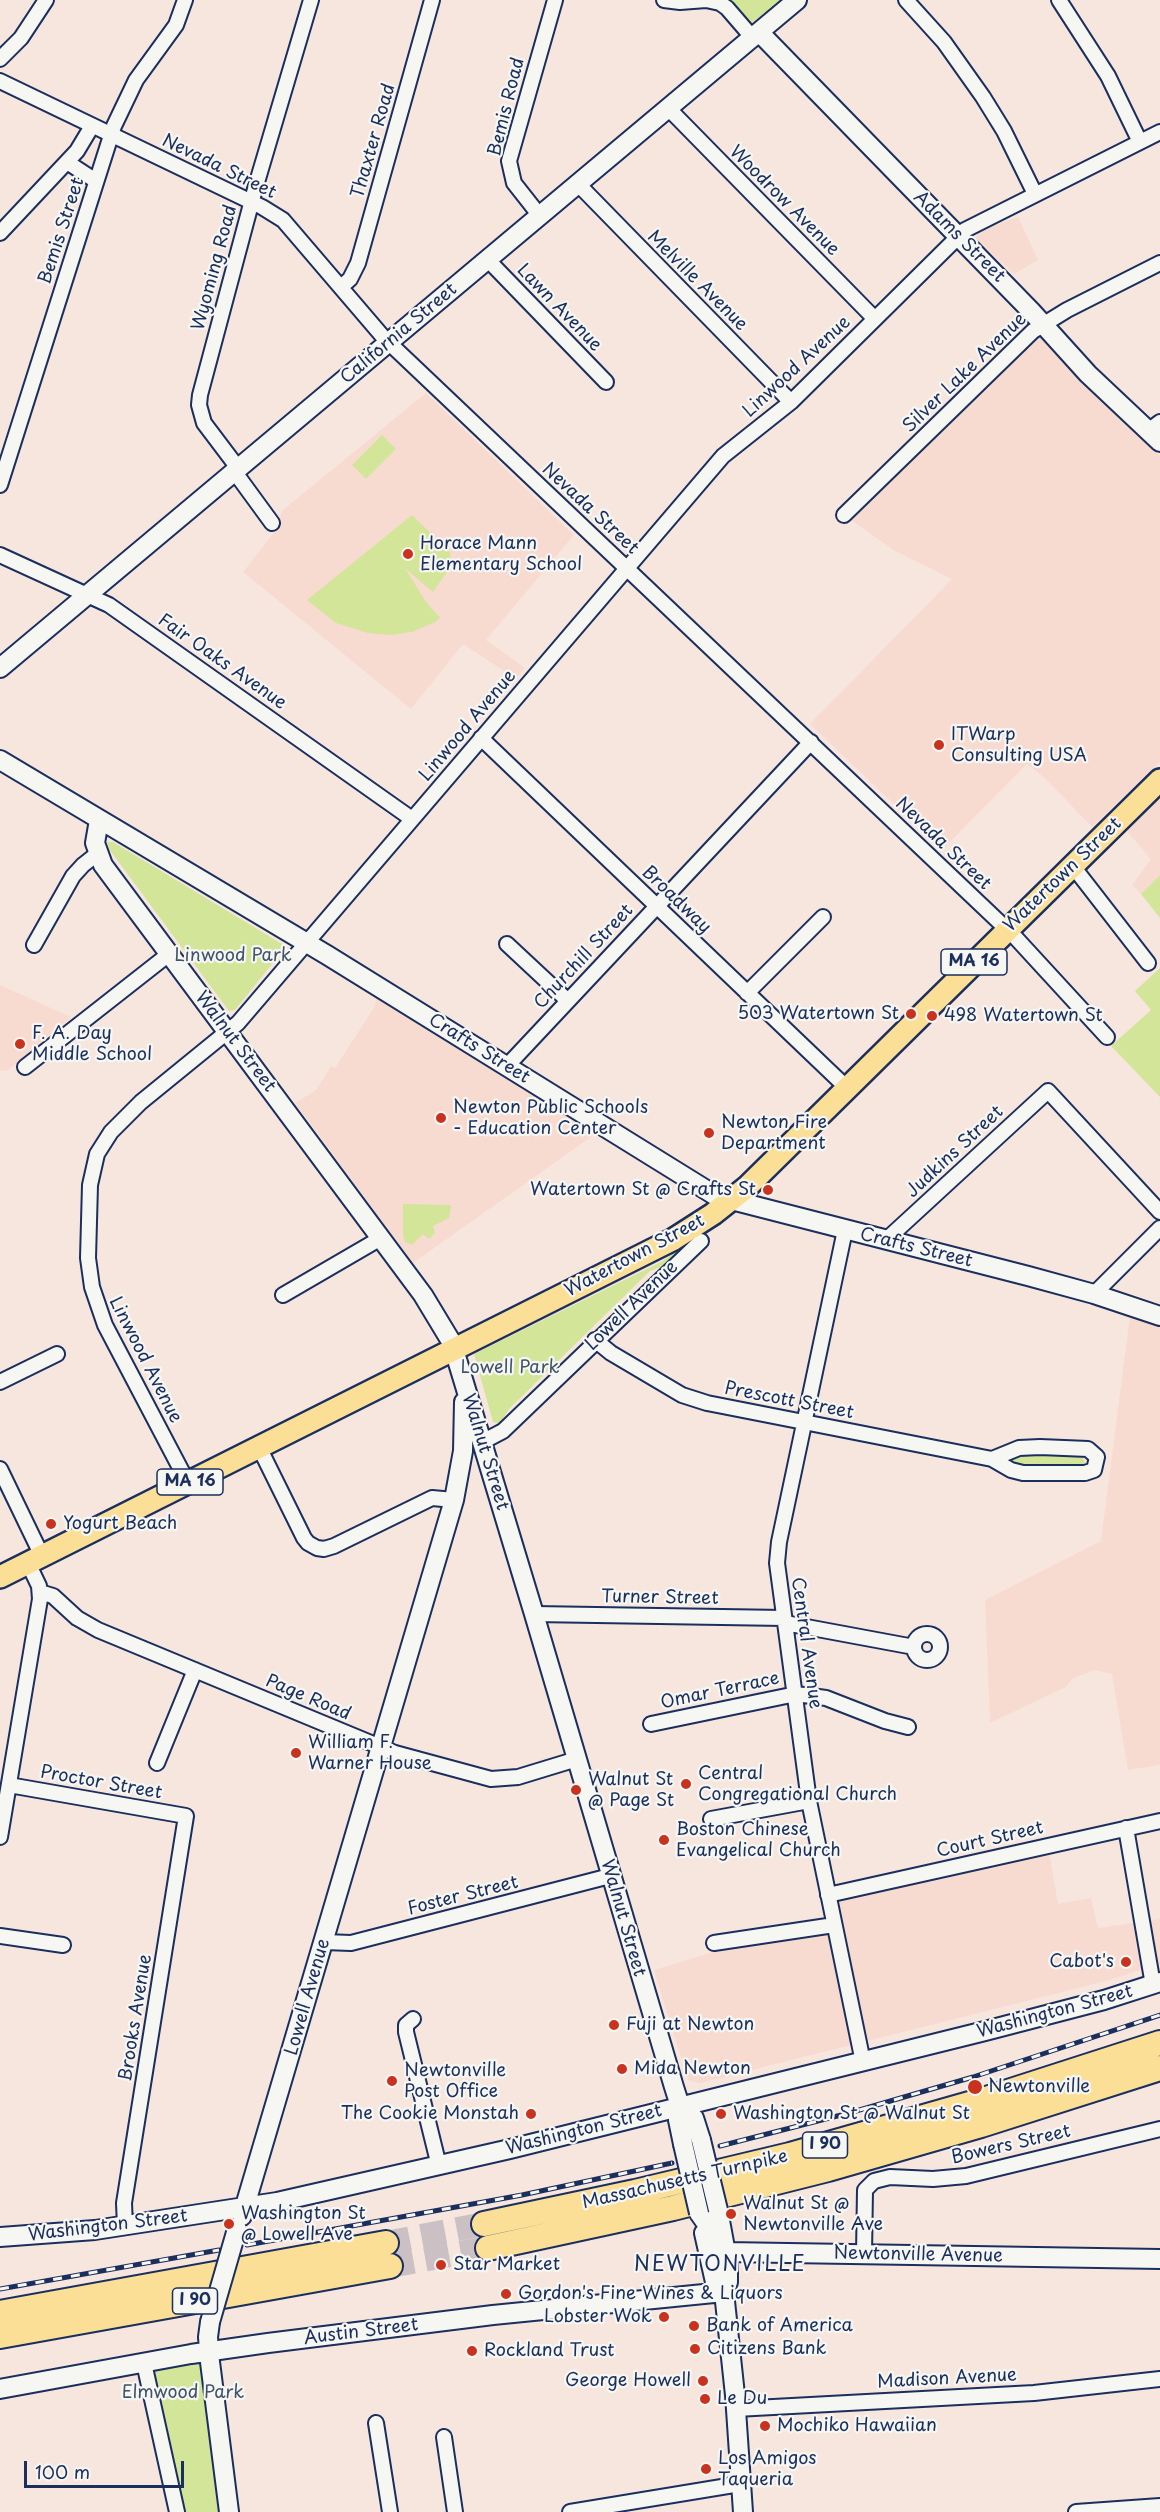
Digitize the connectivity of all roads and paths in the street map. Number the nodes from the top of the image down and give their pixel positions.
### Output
1 (46, 0) edge
2 (185, 0) edge
3 (311, 0) edge
4 (432, 0) edge
5 (555, 0) edge
6 (664, 0) edge
7 (797, 0) edge
8 (906, 0) edge
9 (1059, 0) edge
10 (756, 35) junction
11 (0, 59) edge
12 (0, 81) edge
13 (668, 108) junction
14 (92, 126) junction
15 (1160, 132) edge
16 (111, 134) junction
17 (1140, 142) junction
18 (67, 162) junction
19 (96, 182) junction
20 (578, 184) junction
21 (1035, 194) junction
22 (252, 202) junction
23 (540, 216) junction
24 (0, 233) edge
25 (958, 236) junction
26 (487, 260) junction
27 (1160, 263) edge
28 (341, 287) junction
29 (875, 319) junction
30 (1043, 323) junction
31 (388, 342) junction
32 (606, 382) dead end
33 (791, 402) junction
34 (1156, 432) edge
35 (236, 470) junction
36 (0, 485) edge
37 (844, 515) dead end
38 (272, 523) dead end
39 (0, 555) edge
40 (626, 568) junction
41 (88, 594) junction
42 (0, 668) edge
43 (481, 738) junction
44 (811, 742) junction
45 (0, 760) edge
46 (1160, 780) edge
47 (412, 819) junction
48 (99, 820) junction
49 (97, 854) junction
50 (1072, 865) junction
51 (657, 906) junction
52 (823, 917) dead end
53 (1007, 929) junction
54 (307, 943) junction
55 (507, 944) dead end
56 (34, 945) dead end
57 (169, 954) junction
58 (1148, 963) dead end
59 (747, 993) junction
60 (567, 1000) junction
61 (227, 1033) junction
62 (1107, 1037) dead end
63 (507, 1066) junction
64 (25, 1067) dead end
65 (847, 1088) junction
66 (731, 1201) junction
67 (1160, 1212) edge
68 (1160, 1228) edge
69 (845, 1230) junction
70 (381, 1238) junction
71 (701, 1240) dead end
72 (886, 1240) junction
73 (1094, 1294) junction
74 (283, 1295) dead end
75 (1160, 1316) edge
76 (596, 1340) junction
77 (454, 1349) junction
78 (57, 1354) dead end
79 (464, 1381) junction
80 (0, 1382) edge
81 (804, 1422) junction
82 (482, 1442) junction
83 (259, 1447) junction
84 (992, 1459) junction
85 (489, 1465) junction
86 (0, 1468) edge
87 (188, 1483) junction
88 (455, 1493) junction
89 (35, 1559) junction
90 (0, 1577) edge
91 (40, 1592) junction
92 (534, 1614) junction
93 (784, 1621) junction
94 (914, 1647) dead end
95 (195, 1670) junction
96 (796, 1694) junction
97 (651, 1724) dead end
98 (908, 1727) dead end
99 (381, 1748) junction
100 (577, 1759) junction
101 (157, 1763) dead end
102 (9, 1785) junction
103 (809, 1801) junction
104 (186, 1816) joint
105 (711, 1819) dead end
106 (1160, 1821) edge
107 (1126, 1828) junction
108 (0, 1837) edge
109 (610, 1876) junction
110 (828, 1895) junction
111 (834, 1925) junction
112 (0, 1936) edge
113 (324, 1942) junction
114 (714, 1943) dead end
115 (63, 1945) dead end
116 (1156, 1984) edge
117 (413, 2019) dead end
118 (1160, 2043) edge
119 (863, 2062) junction
120 (1160, 2068) edge
121 (680, 2106) junction
122 (1160, 2129) edge
123 (692, 2142) junction
124 (439, 2166) junction
125 (244, 2208) junction
126 (699, 2213) junction
127 (124, 2226) junction
128 (0, 2237) edge
129 (726, 2252) junction
130 (864, 2254) junction
131 (1160, 2259) edge
132 (724, 2292) junction
133 (0, 2313) edge
134 (0, 2336) edge
135 (209, 2351) junction
136 (144, 2362) junction
137 (1160, 2379) edge
138 (0, 2389) edge
139 (736, 2409) junction
140 (376, 2423) dead end
141 (444, 2437) dead end
142 (740, 2484) junction
143 (1160, 2506) edge
144 (578, 2511) edge
145 (177, 2512) edge
146 (229, 2512) edge
147 (390, 2512) edge
148 (455, 2512) edge
149 (743, 2512) edge
150 (1076, 2512) edge

1 - 11 street
2 - 16 street, Bemis Street
3 - 22 street, Wyoming Road
4 - 28 street, Thaxter Road
5 - 23 street, Bemis Road
6 - 10 street
7 - 10 main road, California Street
8 - 21 street
9 - 17 street
10 - 13 main road, California Street
10 - 25 main road, Adams Street
12 - 14 street, Nevada Street
13 - 20 main road, California Street
13 - 29 street, Woodrow Avenue
14 - 16 street, Nevada Street
14 - 18 street
15 - 17 street, Linwood Avenue
16 - 19 street, Bemis Street
16 - 22 street, Nevada Street
17 - 21 street, Linwood Avenue
18 - 19 street
18 - 24 street
19 - 36 street, Bemis Street
20 - 23 main road, California Street
20 - 33 street, Melville Avenue
21 - 25 street, Linwood Avenue
22 - 28 street, Nevada Street
22 - 35 street, Wyoming Road
23 - 26 main road, California Street
25 - 29 street, Linwood Avenue
25 - 30 main road, Adams Street
26 - 31 main road, California Street
26 - 32 street, Lawn Avenue
27 - 30 street, Silver Lake Avenue
28 - 31 street, Nevada Street
29 - 33 street, Linwood Avenue
30 - 34 main road, Adams Street
30 - 37 street, Silver Lake Avenue
31 - 35 main road, California Street
31 - 40 street, Nevada Street
33 - 40 street, Linwood Avenue
35 - 38 street, Wyoming Road
35 - 41 main road, California Street
39 - 41 street, Fair Oaks Avenue
40 - 43 street, Linwood Avenue
40 - 44 street, Nevada Street
41 - 42 main road, California Street
41 - 47 street, Fair Oaks Avenue
43 - 47 street, Linwood Avenue
43 - 51 street, Broadway
44 - 51 street, Churchill Street
44 - 53 street, Nevada Street
45 - 48 main road, Crafts Street
46 - 50 main road, Watertown Street / MA 16
47 - 54 street, Linwood Avenue
48 - 49 main road
48 - 54 main road, Crafts Street
49 - 56 street
49 - 57 main road, Walnut Street
50 - 53 main road, Watertown Street / MA 16
50 - 58 street
51 - 59 street, Broadway
51 - 60 street, Churchill Street
52 - 59 street
53 - 62 street, Nevada Street
53 - 65 main road, Watertown Street / MA 16
54 - 61 street, Linwood Avenue
54 - 63 main road, Crafts Street
55 - 60 street
57 - 61 main road, Walnut Street
57 - 64 street
59 - 65 street, Broadway
60 - 63 street, Churchill Street
61 - 70 main road, Walnut Street
61 - 87 street, Linwood Avenue
63 - 66 main road, Crafts Street
65 - 66 main road, Watertown Street / MA 16
66 - 69 main road, Crafts Street
66 - 77 main road, Watertown Street / MA 16
67 - 72 street, Judkins Street
68 - 73 street
69 - 72 main road, Crafts Street
69 - 81 street, Central Avenue
70 - 74 street
70 - 77 main road, Walnut Street
71 - 76 street, Lowell Avenue
72 - 73 main road, Crafts Street
73 - 75 main road, Crafts Street
76 - 81 street, Prescott Street
76 - 82 street, Lowell Avenue
77 - 79 main road, Walnut Street
77 - 83 main road, Watertown Street / MA 16
78 - 80 street
79 - 82 main road, Walnut Street
79 - 88 main road, Lowell Avenue
81 - 84 street, Prescott Street
81 - 93 street, Central Avenue
82 - 85 main road, Walnut Street
83 - 87 main road, Watertown Street / MA 16
83 - 88 street
84 - 84 street, Prescott Street
85 - 88 main road
85 - 92 main road, Walnut Street
86 - 89 street
87 - 89 main road, Watertown Street / MA 16
88 - 99 main road, Lowell Avenue
89 - 90 main road, Watertown Street / MA 16
89 - 91 street
91 - 95 street, Page Road
91 - 102 street
92 - 93 street, Turner Street
92 - 100 main road, Walnut Street
93 - 94 street, Turner Street
93 - 96 street, Central Avenue
95 - 99 street, Page Road
95 - 101 street
96 - 97 street, Omar Terrace
96 - 98 street, Omar Terrace
96 - 103 street, Central Avenue
99 - 100 street, Page Road
99 - 113 main road, Lowell Avenue
100 - 109 main road, Walnut Street
102 - 104 street, Proctor Street
102 - 108 street
103 - 105 street
103 - 110 street, Central Avenue
104 - 127 street, Brooks Avenue
106 - 107 street, Court Street
107 - 110 street, Court Street
107 - 116 street
109 - 113 street, Foster Street
109 - 121 main road, Walnut Street
110 - 111 street, Central Avenue
111 - 114 street
111 - 119 street, Central Avenue
112 - 115 street
113 - 125 main road, Lowell Avenue
116 - 119 main road, Washington Street
117 - 124 street
118 - 120 highway, Massachusetts Turnpike / I 90
119 - 121 main road, Washington Street
121 - 123 main road, Walnut Street
121 - 124 main road, Washington Street
122 - 130 street, Bowers Street
123 - 126 main road, Walnut Street, bridge
123 - 129 main road, Walnut Street, bridge
124 - 125 main road, Washington Street
125 - 127 main road, Washington Street
125 - 135 main road, Lowell Avenue, bridge
126 - 129 main road
126 - 132 main road, Walnut Street
127 - 128 main road, Washington Street
129 - 130 main road, Newtonville Avenue
129 - 132 main road, Walnut Street
130 - 131 main road, Newtonville Avenue
132 - 135 main road, Austin Street
132 - 139 main road, Walnut Street
133 - 134 highway, I 90
135 - 136 main road, Austin Street
135 - 146 main road, Lowell Avenue
136 - 138 main road, Austin Street
136 - 145 street
137 - 139 street, Madison Avenue
139 - 142 main road, Walnut Street
140 - 147 street
141 - 148 street
142 - 144 street
142 - 149 main road, Walnut Street
143 - 150 street

